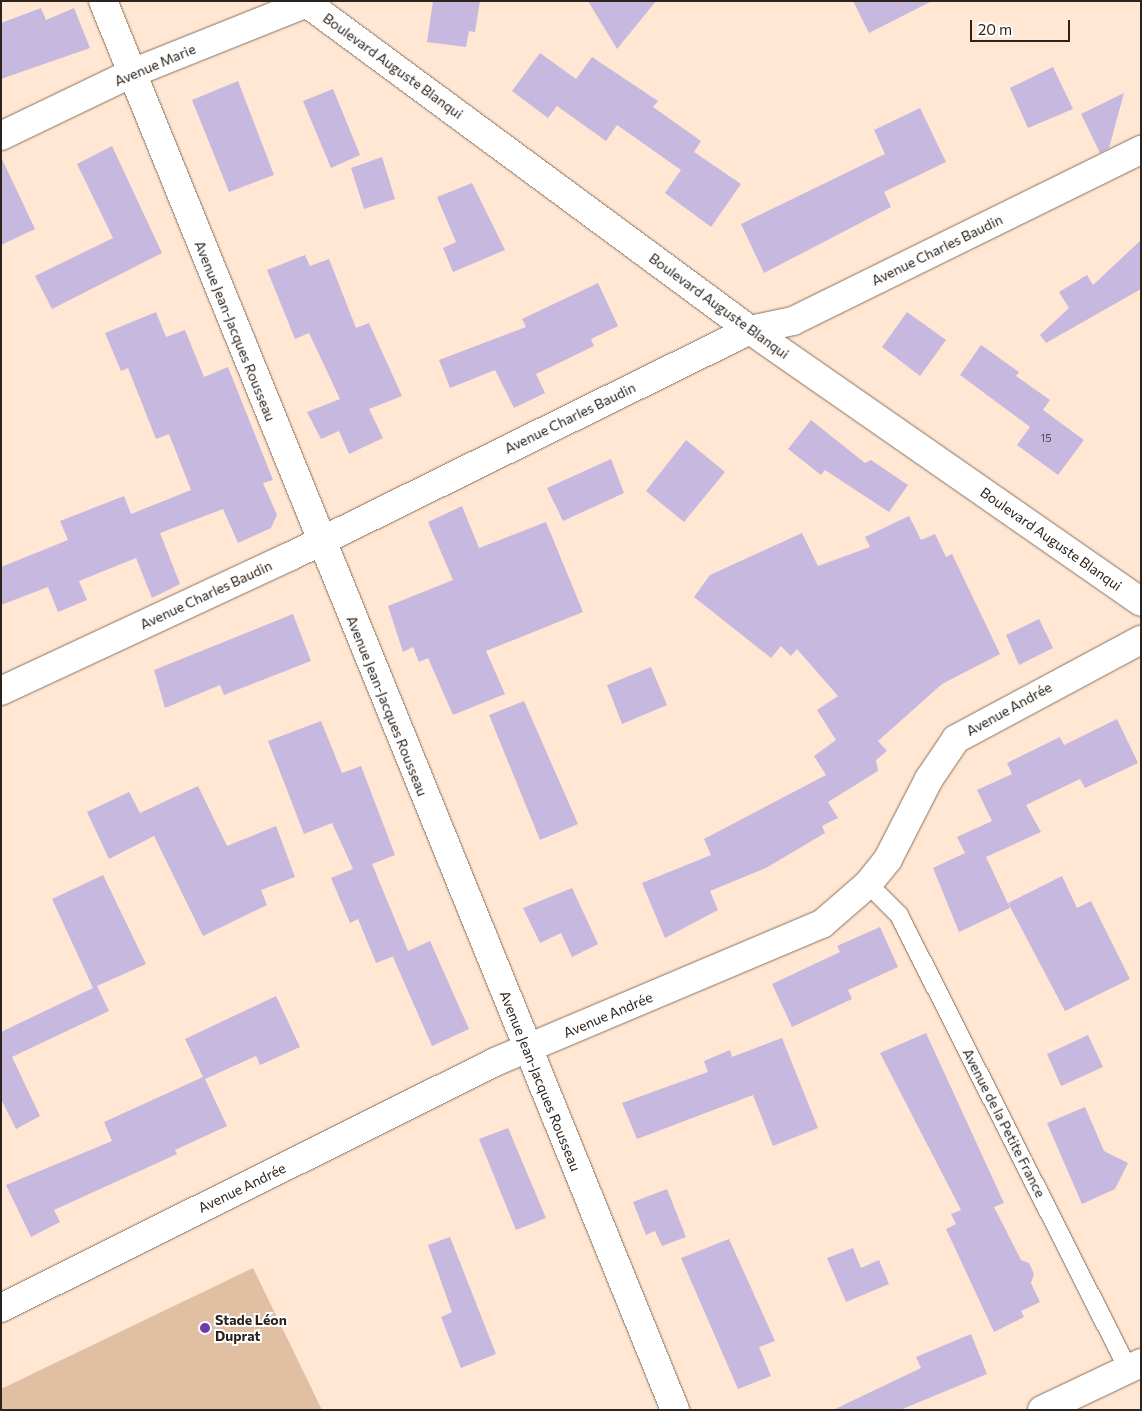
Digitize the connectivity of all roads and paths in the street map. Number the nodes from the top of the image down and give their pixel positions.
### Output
1 (103, 1) edge
2 (308, 2) edge
3 (132, 73) junction
4 (1, 136) edge
5 (1141, 150) edge
6 (750, 330) junction
7 (320, 541) junction
8 (1141, 602) edge
9 (1141, 640) edge
10 (1, 692) edge
11 (868, 884) junction
12 (527, 1049) junction
13 (1, 1308) edge
14 (1134, 1366) edge
15 (675, 1410) edge
16 (1042, 1410) edge

1 - 3 street, Avenue Jean-Jacques Rousseau
2 - 3 street, Avenue Marie
2 - 6 street, Boulevard Auguste Blanqui
3 - 4 street, Avenue Marie
3 - 7 street, Avenue Jean-Jacques Rousseau
5 - 6 street, Avenue Charles Baudin
6 - 7 street, Avenue Charles Baudin
6 - 8 street, Boulevard Auguste Blanqui
7 - 10 street, Avenue Charles Baudin
7 - 12 street, Avenue Jean-Jacques Rousseau
9 - 11 street, Avenue Andrée
11 - 12 street, Avenue Andrée
11 - 14 lane, Avenue de la Petite France
12 - 13 street, Avenue Andrée
12 - 15 street, Avenue Jean-Jacques Rousseau
14 - 16 street

